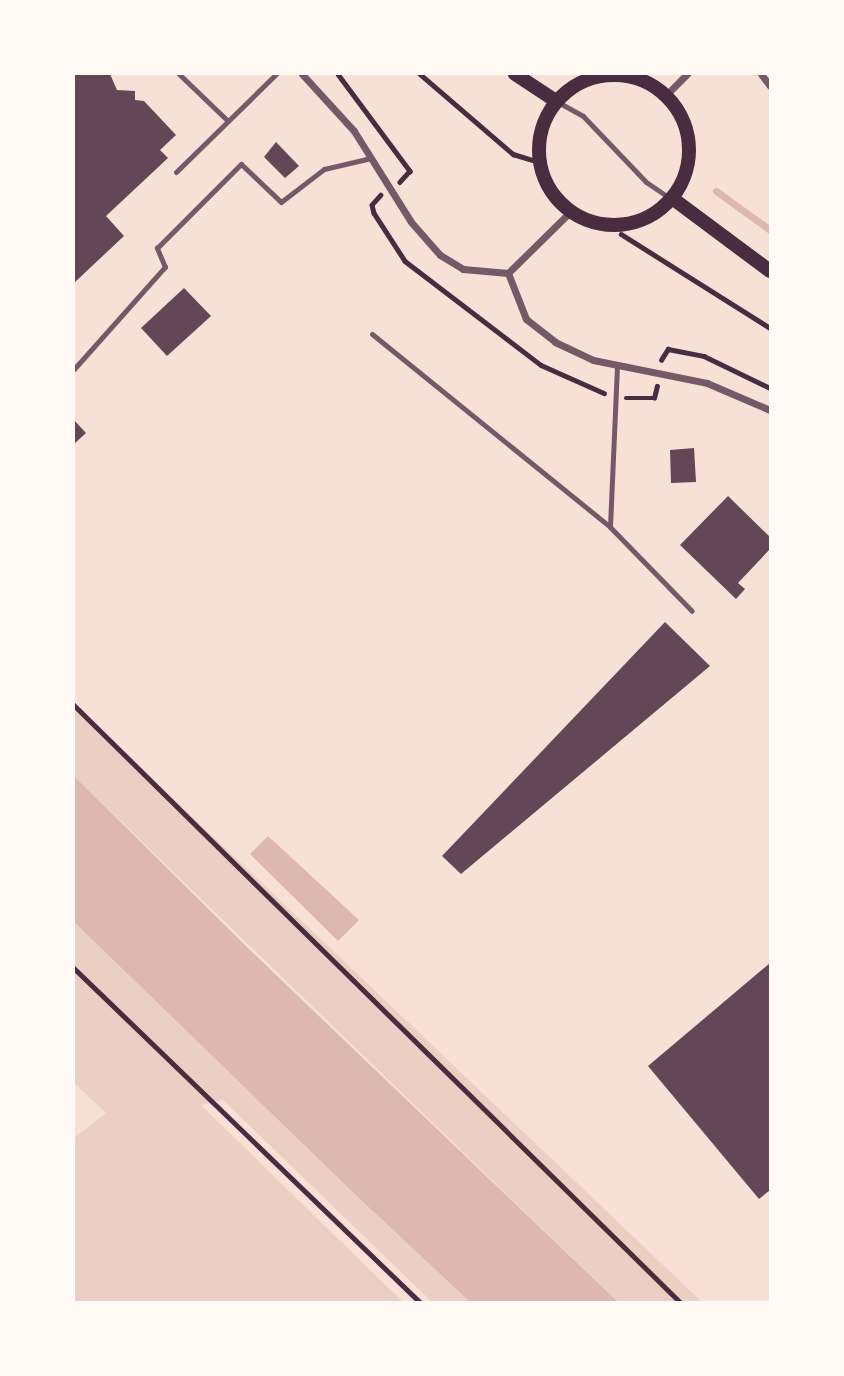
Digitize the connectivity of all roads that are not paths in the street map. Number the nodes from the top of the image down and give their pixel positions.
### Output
1 (179, 74) edge
2 (276, 74) edge
3 (302, 74) edge
4 (515, 74) edge
5 (687, 74) edge
6 (761, 74) edge
7 (771, 86) edge
8 (666, 95) junction
9 (556, 101) junction
10 (227, 120) junction
11 (368, 159) junction
12 (177, 172) dead end
13 (672, 198) junction
14 (571, 211) junction
15 (771, 271) edge
16 (508, 273) junction
17 (372, 334) dead end
18 (617, 366) junction
19 (74, 369) edge
20 (771, 410) edge
21 (610, 527) junction
22 (692, 611) dead end

1 - 10 lane
2 - 10 lane
3 - 11 street
4 - 9 main road
5 - 8 street
6 - 7 street
8 - 9 main road
8 - 13 main road
9 - 13 lane
9 - 14 main road
10 - 12 lane
11 - 16 street
11 - 19 lane
13 - 14 main road
13 - 15 main road
14 - 16 street
16 - 18 street
17 - 21 lane
18 - 20 street
18 - 21 lane
21 - 22 lane

